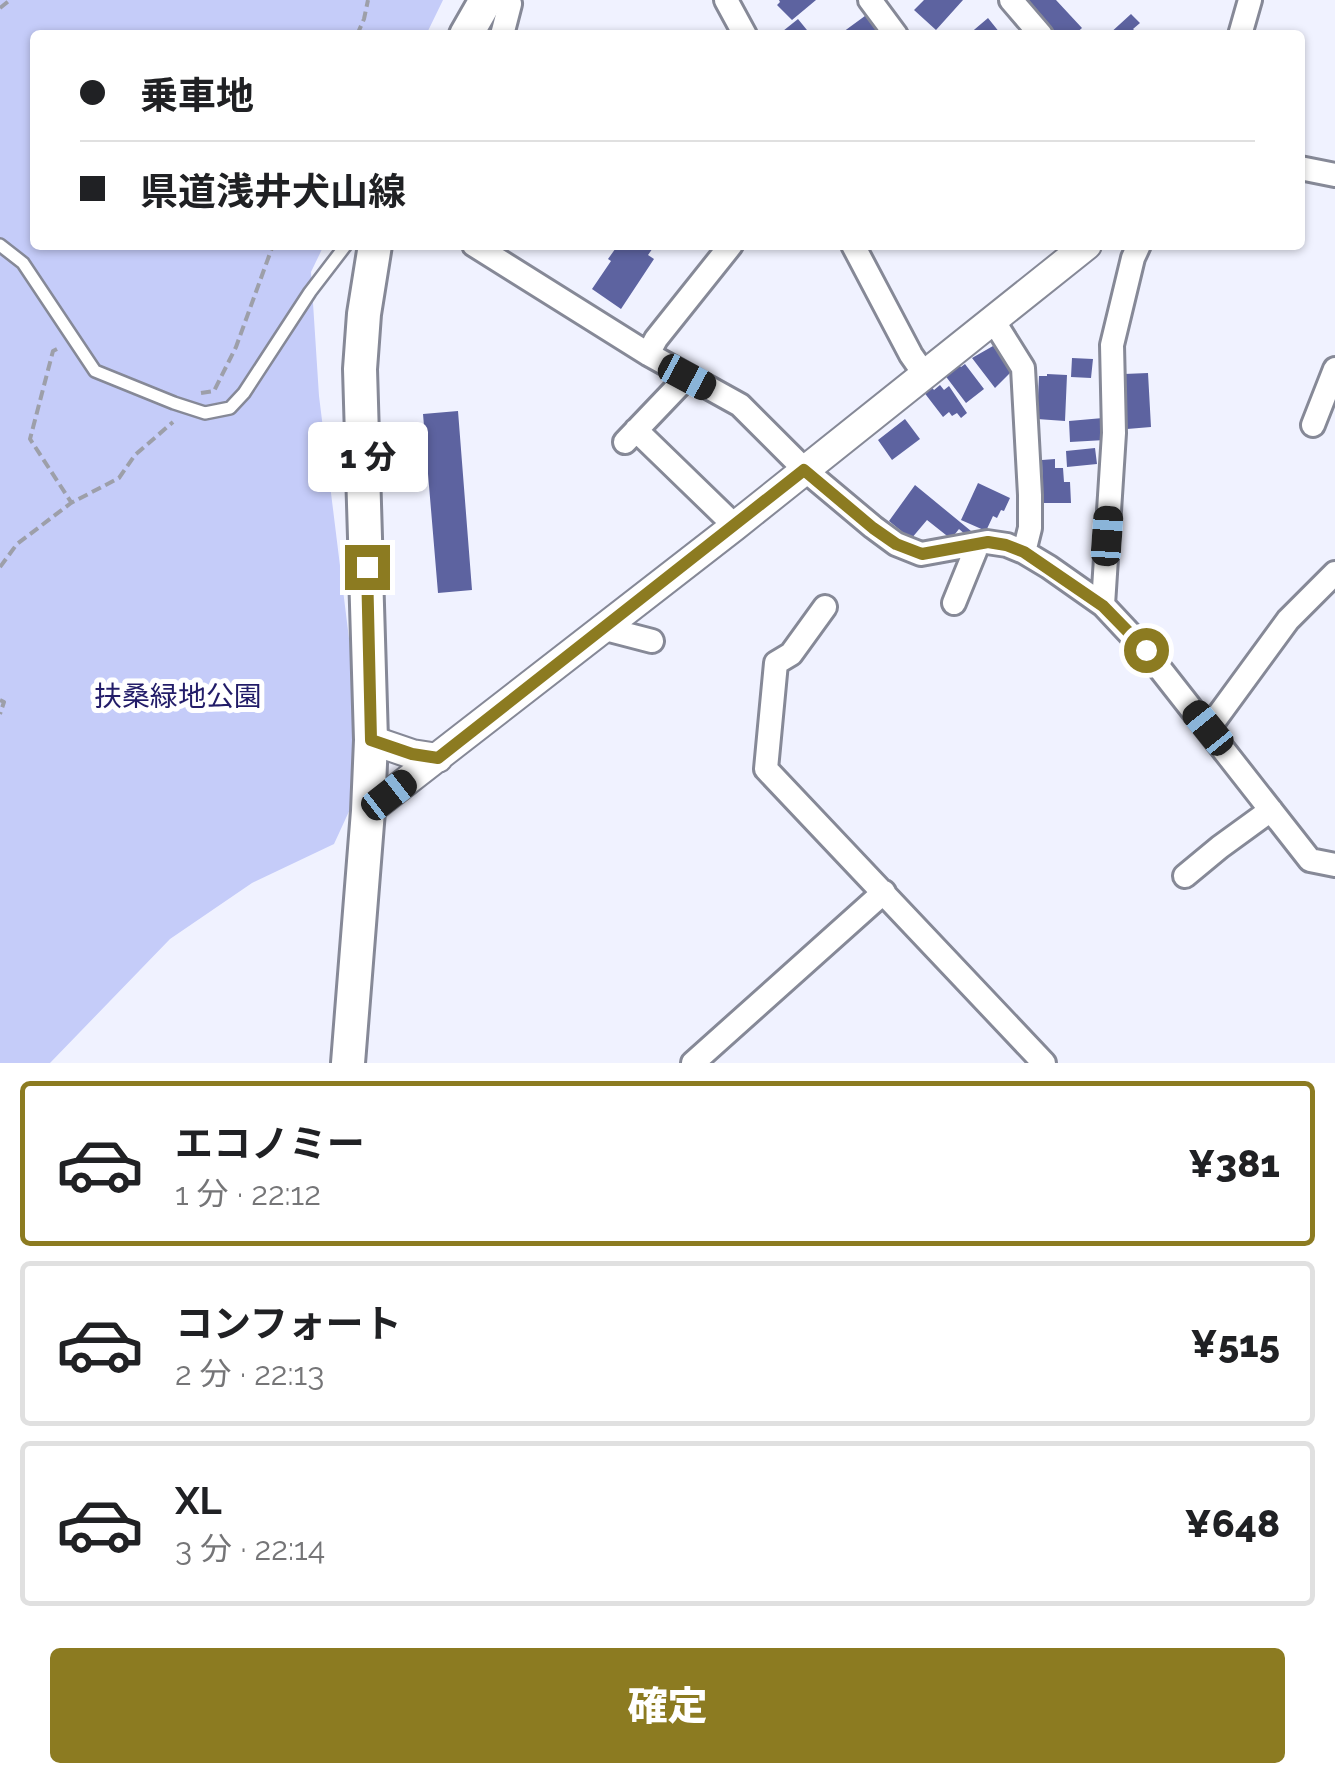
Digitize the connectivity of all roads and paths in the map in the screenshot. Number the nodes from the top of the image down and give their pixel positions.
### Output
1 (10, 0) edge
2 (368, 0) edge
3 (726, 0) edge
4 (870, 0) edge
5 (1011, 0) edge
6 (1250, 0) edge
7 (505, 1) edge
8 (0, 8) edge
9 (359, 30) edge
10 (472, 30) edge
11 (502, 30) edge
12 (743, 30) edge
13 (892, 30) edge
14 (1037, 30) edge
15 (1241, 30) edge
16 (1305, 169) edge
17 (1335, 175) edge
18 (0, 245) edge
19 (271, 250) edge
20 (342, 250) edge
21 (375, 250) edge
22 (481, 250) edge
23 (728, 250) edge
24 (856, 250) edge
25 (1073, 250) edge
26 (1137, 250) edge
27 (993, 320) junction
28 (53, 352) dead end
29 (648, 354) junction
30 (1335, 370) edge
31 (924, 374) junction
32 (687, 377) junction
33 (194, 394) dead end
34 (177, 418) dead end
35 (1313, 426) dead end
36 (804, 470) junction
37 (71, 503) junction
38 (735, 526) junction
39 (978, 544) junction
40 (1024, 552) junction
41 (0, 566) edge
42 (1335, 572) edge
43 (954, 603) dead end
44 (1103, 606) junction
45 (825, 607) dead end
46 (602, 628) junction
47 (652, 641) dead end
48 (0, 700) edge
49 (0, 714) edge
50 (1208, 728) junction
51 (371, 740) junction
52 (438, 758) junction
53 (1271, 810) junction
54 (368, 811) junction
55 (1335, 864) edge
56 (1185, 876) dead end
57 (884, 892) junction
58 (348, 1063) edge
59 (693, 1063) edge
60 (1044, 1063) edge

1 - 8 path
2 - 9 path
3 - 12 street
4 - 13 street
5 - 14 street
6 - 15 street
7 - 10 main road
7 - 11 street
16 - 17 street
18 - 20 lane
19 - 33 path
21 - 51 main road
22 - 29 street
23 - 29 street
24 - 31 street
25 - 27 street
26 - 44 street
27 - 31 street
27 - 40 street
28 - 37 path
29 - 32 street
30 - 35 street
31 - 36 street
32 - 36 street
32 - 38 street
34 - 37 path
36 - 38 street
36 - 39 street
37 - 41 path
38 - 46 street
39 - 40 street
39 - 43 street
40 - 44 street
42 - 50 street
44 - 50 street
45 - 57 street
46 - 47 street
46 - 52 street
48 - 49 path
50 - 53 street
51 - 52 street
51 - 54 main road
52 - 54 street
53 - 55 street
53 - 56 street
54 - 58 main road
57 - 59 street
57 - 60 street

